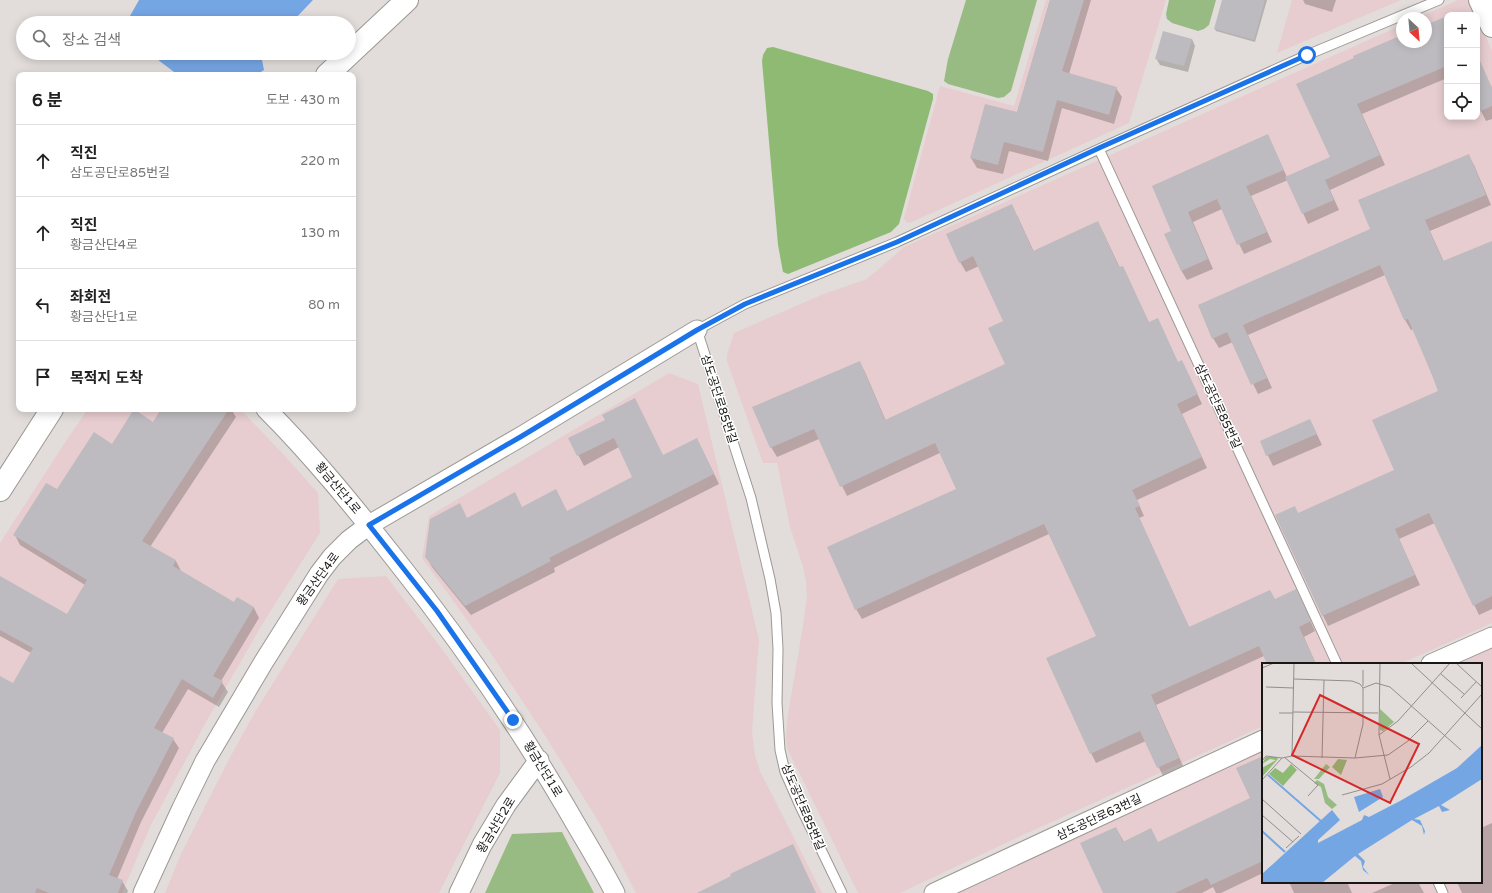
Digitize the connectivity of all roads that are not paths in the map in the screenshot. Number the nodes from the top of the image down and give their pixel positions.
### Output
1 (407, 0) edge
2 (1439, 0) edge
3 (1480, 0) edge
4 (1492, 26) edge
5 (356, 48) edge
6 (343, 60) edge
7 (330, 72) edge
8 (1099, 148) junction
9 (697, 330) junction
10 (50, 412) edge
11 (269, 412) edge
12 (0, 490) edge
13 (369, 525) junction
14 (1492, 637) edge
15 (1337, 663) edge
16 (1433, 663) edge
17 (1262, 740) edge
18 (539, 760) junction
19 (1438, 883) edge
20 (143, 893) edge
21 (459, 893) edge
22 (615, 893) edge
23 (842, 893) edge
24 (934, 893) edge
25 (1443, 893) edge

1 - 5 street
2 - 8 lane
3 - 4 street
6 - 7 street
8 - 9 lane
8 - 15 lane, 삼도공단로85번길
9 - 13 street, 황금산단4로
9 - 23 lane, 삼도공단로85번길
10 - 12 street
11 - 13 street, 황금산단1로
13 - 18 street, 황금산단1로
13 - 20 street, 황금산단4로
14 - 16 street
17 - 24 street, 삼도공단로63번길
18 - 21 street, 황금산단2로
18 - 22 street, 황금산단1로
19 - 25 lane

